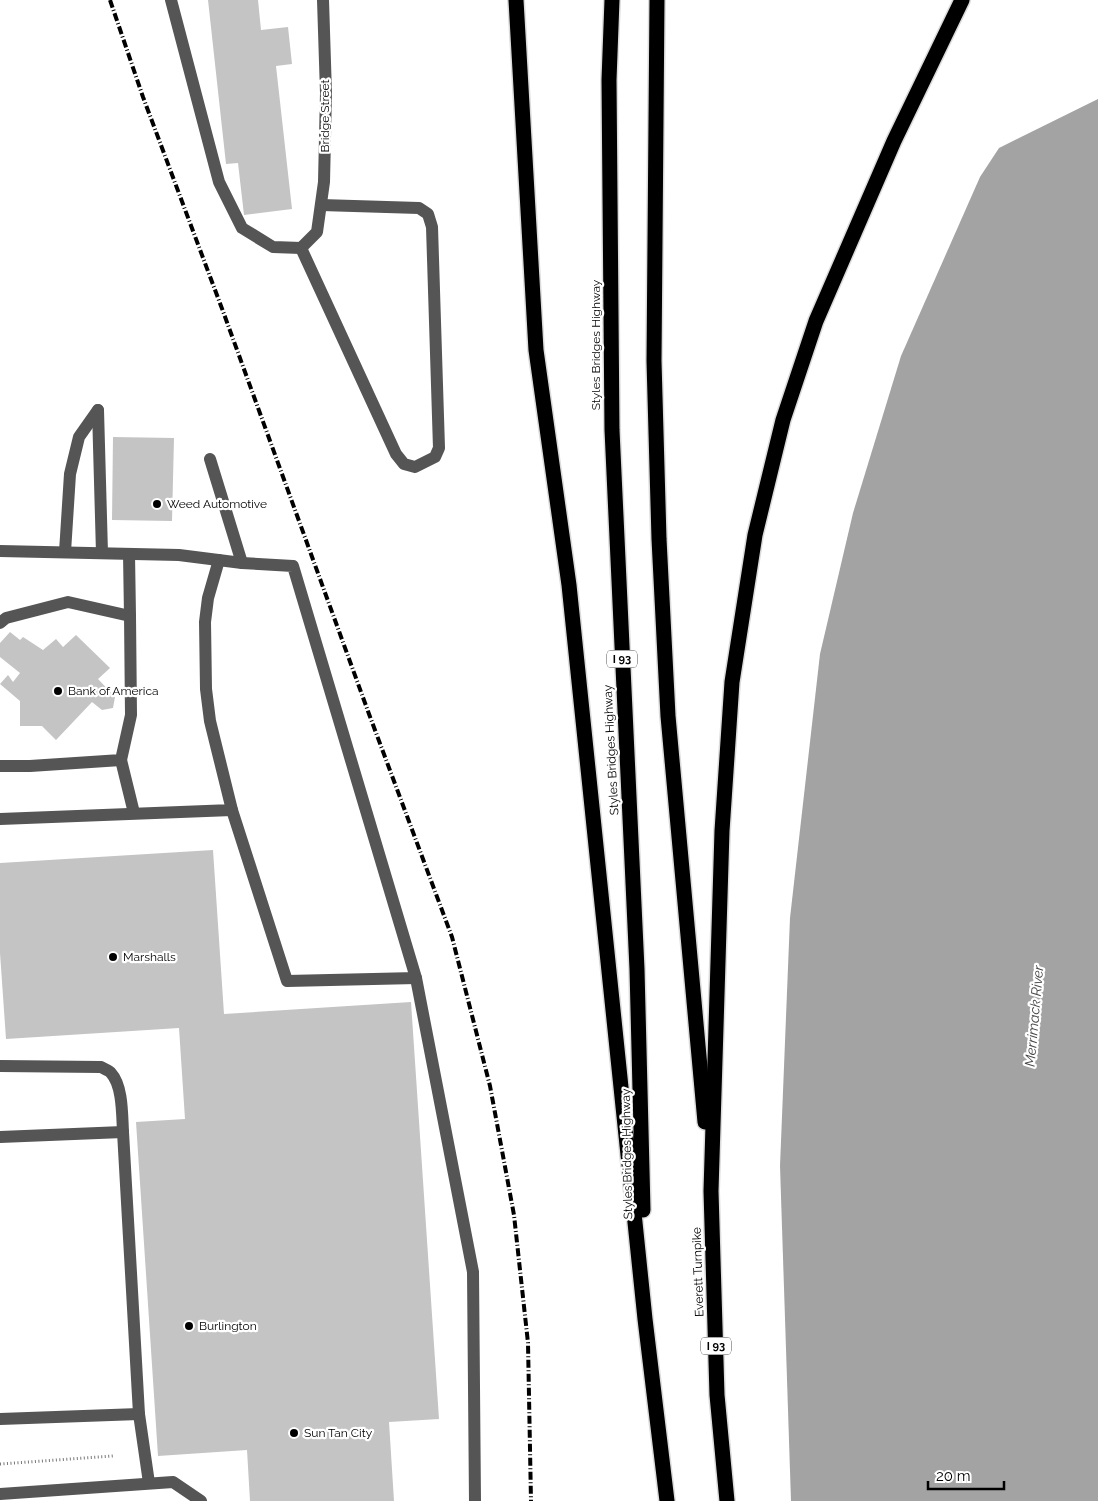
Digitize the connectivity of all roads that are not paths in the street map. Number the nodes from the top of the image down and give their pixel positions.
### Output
1 (171, 0) edge
2 (323, 0) edge
3 (516, 0) edge
4 (612, 0) edge
5 (657, 0) edge
6 (962, 0) edge
7 (321, 205) junction
8 (300, 248) junction
9 (210, 459) dead end
10 (0, 552) edge
11 (64, 552) junction
12 (102, 553) junction
13 (129, 554) junction
14 (219, 560) junction
15 (242, 563) junction
16 (130, 616) junction
17 (0, 623) edge
18 (121, 760) junction
19 (0, 766) edge
20 (232, 810) junction
21 (134, 813) junction
22 (0, 819) edge
23 (416, 978) junction
24 (0, 1066) edge
25 (123, 1132) junction
26 (0, 1137) edge
27 (711, 1191) junction
28 (645, 1319) junction
29 (139, 1414) junction
30 (0, 1420) edge
31 (149, 1483) junction
32 (0, 1494) edge
33 (202, 1501) edge
34 (475, 1501) edge
35 (668, 1501) edge
36 (727, 1501) edge

1 - 8 street
2 - 7 street, Bridge Street
3 - 28 highway
4 - 28 highway, Styles Bridges Highway / I 93
5 - 27 highway, I 93
6 - 27 highway
7 - 8 street, Bridge Street
7 - 8 street
9 - 15 street
10 - 11 street
11 - 12 street
11 - 12 street
12 - 13 street
13 - 14 street
13 - 16 street
14 - 15 street
14 - 20 street
15 - 23 street
16 - 17 street
16 - 18 street
18 - 19 street
18 - 21 street
20 - 21 street
20 - 23 street
21 - 22 street
23 - 34 street
24 - 25 street
25 - 26 street
25 - 29 street
27 - 36 highway, Everett Turnpike / I 93
28 - 35 highway, I 93
29 - 30 street
29 - 31 street
31 - 32 street
31 - 33 street

